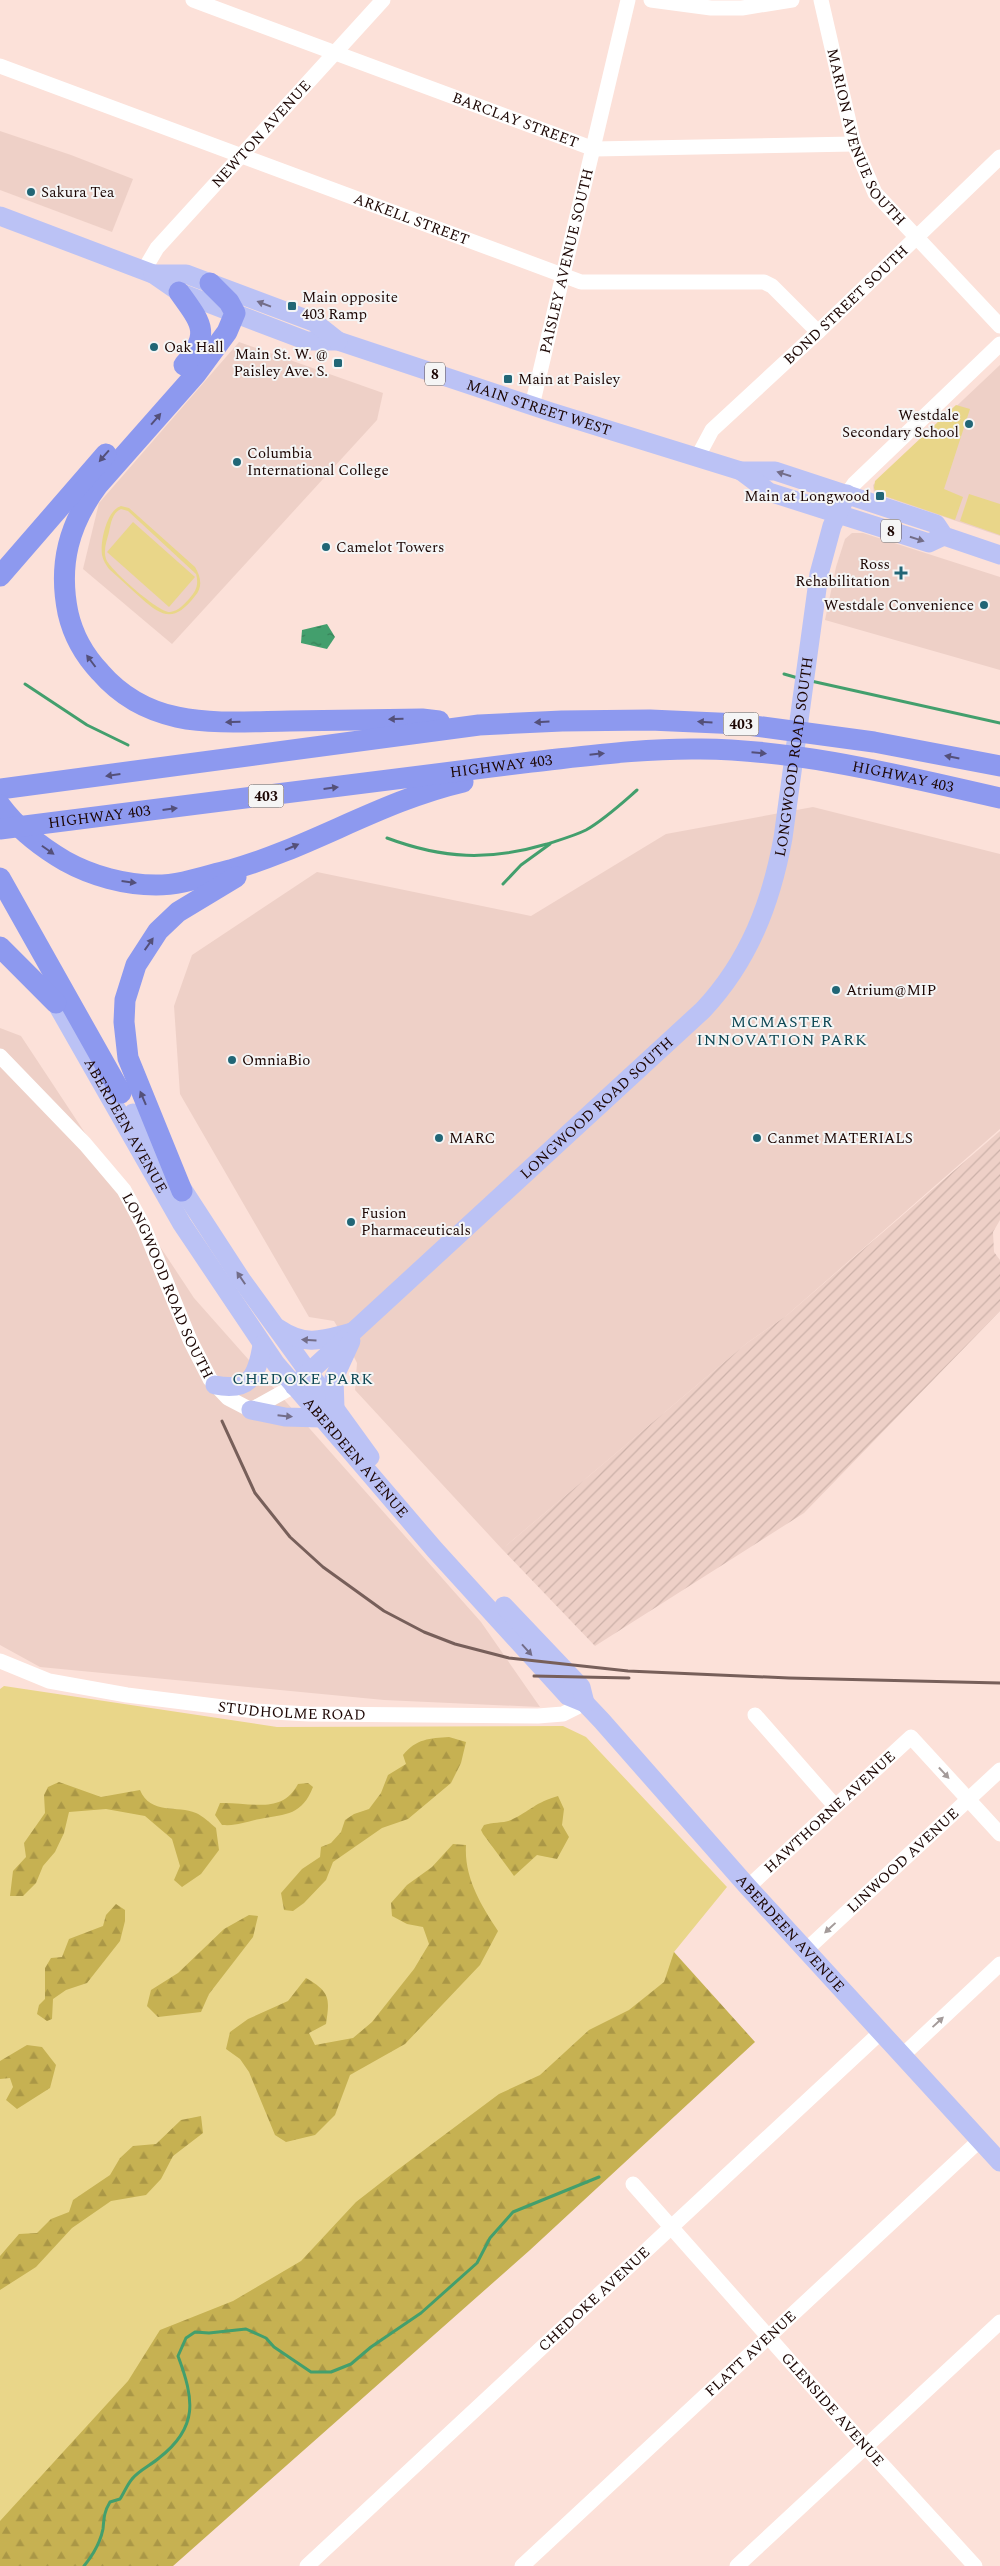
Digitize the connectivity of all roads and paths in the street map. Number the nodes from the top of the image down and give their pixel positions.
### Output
1 (193, 0) edge
2 (383, 0) edge
3 (628, 0) edge
4 (651, 0) edge
5 (792, 0) edge
6 (821, 0) edge
7 (334, 53) junction
8 (0, 66) edge
9 (854, 144) junction
10 (594, 149) junction
11 (241, 157) junction
12 (1000, 157) edge
13 (0, 216) edge
14 (915, 236) junction
15 (148, 272) junction
16 (564, 276) junction
17 (210, 283) junction
18 (179, 292) junction
19 (235, 313) junction
20 (1000, 326) edge
21 (818, 332) junction
22 (338, 341) junction
23 (1000, 344) edge
24 (532, 406) junction
25 (698, 458) junction
26 (741, 471) junction
27 (847, 494) junction
28 (838, 514) junction
29 (944, 536) junction
30 (1000, 555) edge
31 (0, 576) edge
32 (479, 725) junction
33 (531, 762) junction
34 (1000, 766) edge
35 (0, 780) edge
36 (79, 780) junction
37 (0, 789) edge
38 (1000, 798) edge
39 (0, 805) edge
40 (0, 829) edge
41 (248, 866) junction
42 (0, 878) edge
43 (0, 903) edge
44 (0, 947) edge
45 (56, 1003) junction
46 (0, 1056) edge
47 (121, 1093) joint
48 (182, 1191) junction
49 (268, 1318) junction
50 (356, 1331) junction
51 (262, 1345) junction
52 (308, 1374) junction
53 (215, 1384) junction
54 (294, 1386) junction
55 (251, 1410) junction
56 (328, 1413) junction
57 (2, 1665) edge
58 (585, 1703) junction
59 (755, 1715) dead end
60 (1000, 1770) edge
61 (969, 1801) junction
62 (835, 1806) junction
63 (1000, 1834) edge
64 (748, 1887) junction
65 (806, 1950) junction
66 (1000, 1964) edge
67 (881, 2032) junction
68 (903, 2055) junction
69 (980, 2140) junction
70 (1000, 2162) edge
71 (633, 2184) dead end
72 (672, 2228) junction
73 (1000, 2322) edge
74 (768, 2337) junction
75 (866, 2447) junction
76 (308, 2566) edge
77 (522, 2566) edge
78 (738, 2566) edge
79 (975, 2566) edge

1 - 7 street, BARCLAY STREET
2 - 7 street, NEWTON AVENUE
3 - 10 street, PAISLEY AVENUE SOUTH
4 - 5 street
6 - 9 street, MARION AVENUE SOUTH
7 - 10 street, BARCLAY STREET
7 - 11 street, NEWTON AVENUE
8 - 11 street, ARKELL STREET
9 - 10 street, BARCLAY STREET
9 - 14 street, MARION AVENUE SOUTH
10 - 16 street, PAISLEY AVENUE SOUTH
11 - 15 street, NEWTON AVENUE
11 - 16 street, ARKELL STREET
12 - 14 street, BOND STREET SOUTH
13 - 15 main road, MAIN STREET WEST / 8
14 - 20 street, MARION AVENUE SOUTH
14 - 21 street, BOND STREET SOUTH
15 - 17 main road, MAIN STREET WEST / 8
15 - 18 main road, MAIN STREET WEST / 8
16 - 21 street, ARKELL STREET
16 - 24 street, PAISLEY AVENUE SOUTH
17 - 19 highway
22 -> 17 main road, MAIN STREET WEST / 8
18 - 19 main road, MAIN STREET WEST / 8
18 -> 31 highway
19 - 22 main road, MAIN STREET WEST / 8
32 -> 19 highway
21 - 25 street, BOND STREET SOUTH
22 - 24 main road, MAIN STREET WEST / 8
23 - 27 street, LONGWOOD ROAD SOUTH
24 - 25 main road, MAIN STREET WEST / 8
25 - 26 main road, MAIN STREET WEST / 8
27 -> 26 main road, MAIN STREET WEST / 8
26 - 28 main road, MAIN STREET WEST / 8
27 - 28 main road, LONGWOOD ROAD SOUTH
27 - 29 main road, MAIN STREET WEST / 8
28 -> 29 main road, MAIN STREET WEST / 8
28 - 50 main road, LONGWOOD ROAD SOUTH
29 - 30 main road, MAIN STREET WEST / 8
34 -> 32 highway, HIGHWAY 403 / 403
32 -> 36 highway, HIGHWAY 403 / 403
33 -> 38 highway, HIGHWAY 403 / 403
40 -> 33 highway, HIGHWAY 403 / 403
41 -> 33 highway
35 - 36 highway
36 - 37 highway, HIGHWAY 403 / 403
39 -> 41 highway
48 -> 41 highway
42 - 47 highway
43 - 45 highway
44 - 45 highway
45 - 51 main road, ABERDEEN AVENUE
46 - 53 street, LONGWOOD ROAD SOUTH
47 - 48 main road, ABERDEEN AVENUE
49 -> 48 main road, ABERDEEN AVENUE
50 -> 49 main road
49 - 52 main road, ABERDEEN AVENUE
50 - 52 main road, LONGWOOD ROAD SOUTH
50 - 56 main road
51 - 53 main road
51 - 54 main road, ABERDEEN AVENUE
52 - 54 main road, LONGWOOD ROAD SOUTH
52 - 56 main road, ABERDEEN AVENUE
53 - 55 street, LONGWOOD ROAD SOUTH
54 - 55 street, LONGWOOD ROAD SOUTH
54 - 56 main road, ABERDEEN AVENUE
55 -> 56 main road
56 - 58 main road, ABERDEEN AVENUE
57 - 58 street, STUDHOLME ROAD
58 - 64 main road, ABERDEEN AVENUE
59 - 62 street
60 - 61 street, LINWOOD AVENUE
62 -> 61 street, HAWTHORNE AVENUE
61 - 63 street
61 -> 65 street, LINWOOD AVENUE
62 - 64 street, HAWTHORNE AVENUE
64 - 65 main road, ABERDEEN AVENUE
65 - 67 main road, ABERDEEN AVENUE
68 -> 66 street
67 - 68 main road, ABERDEEN AVENUE
67 - 72 street, CHEDOKE AVENUE
68 - 69 main road, ABERDEEN AVENUE
69 - 70 main road, ABERDEEN AVENUE
69 - 74 street, FLATT AVENUE
71 - 72 street, GLENSIDE AVENUE
72 - 74 street, GLENSIDE AVENUE
72 - 76 street, CHEDOKE AVENUE
73 - 75 street
74 - 75 street, GLENSIDE AVENUE
74 - 77 street, FLATT AVENUE
75 - 78 street
75 - 79 street, GLENSIDE AVENUE

